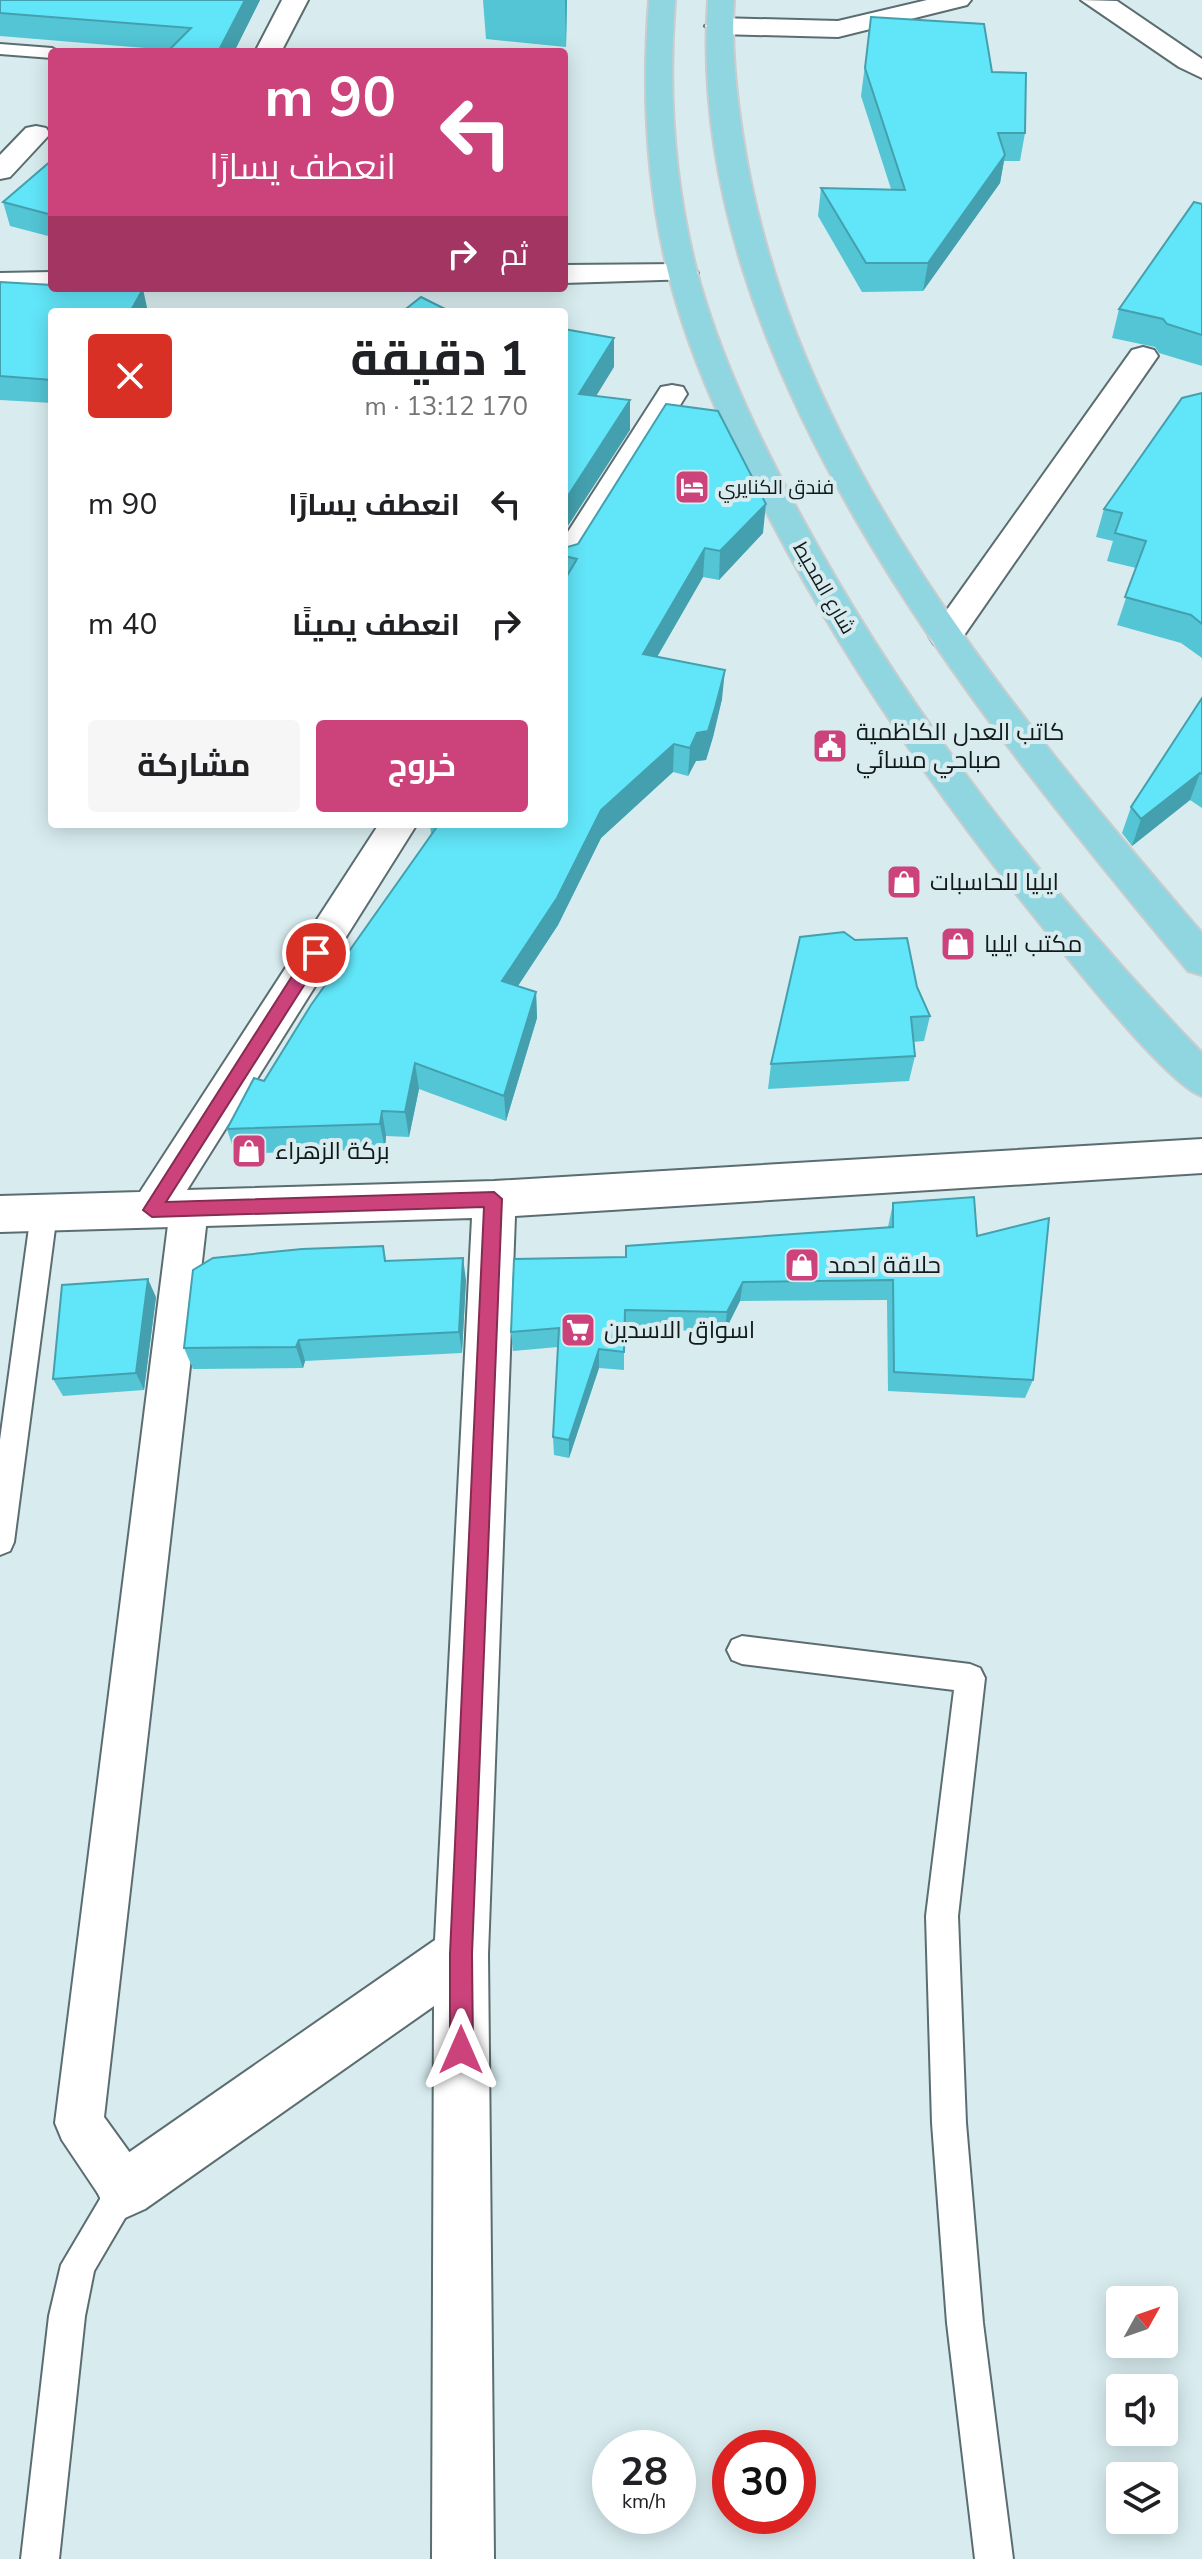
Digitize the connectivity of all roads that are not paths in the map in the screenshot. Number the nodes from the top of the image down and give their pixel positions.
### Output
1 (295, 0) edge
2 (662, 0) edge
3 (958, 0) edge
4 (1094, 0) edge
5 (720, 13) edge
6 (270, 48) edge
7 (0, 49) edge
8 (48, 53) edge
9 (1202, 70) edge
10 (0, 132) edge
11 (0, 171) edge
12 (683, 273) junction
13 (568, 274) edge
14 (48, 281) edge
15 (0, 282) edge
16 (1143, 356) dead end
17 (672, 394) dead end
18 (568, 558) edge
19 (946, 636) junction
20 (396, 828) edge
21 (1202, 960) edge
22 (1202, 1080) edge
23 (1202, 1156) edge
24 (494, 1199) junction
25 (170, 1209) junction
26 (44, 1213) junction
27 (0, 1214) edge
28 (0, 1542) edge
29 (742, 1650) dead end
30 (461, 1954) junction
31 (125, 2189) junction
32 (40, 2559) edge
33 (463, 2559) edge
34 (994, 2559) edge

1 - 6 street
2 - 12 main road, شارع المحيط
3 - 5 street
4 - 9 street
5 - 19 main road
7 - 8 lane
10 - 11 street
12 - 13 street
12 - 22 main road, شارع المحيط
14 - 15 street
16 - 19 street
17 - 18 street
19 - 21 main road
20 - 25 street
23 - 24 street
24 - 25 street
24 - 30 street
25 - 26 street
25 - 31 street
26 - 27 street
26 - 28 lane
29 - 34 lane
30 - 31 street
30 - 33 street
31 - 32 lane

